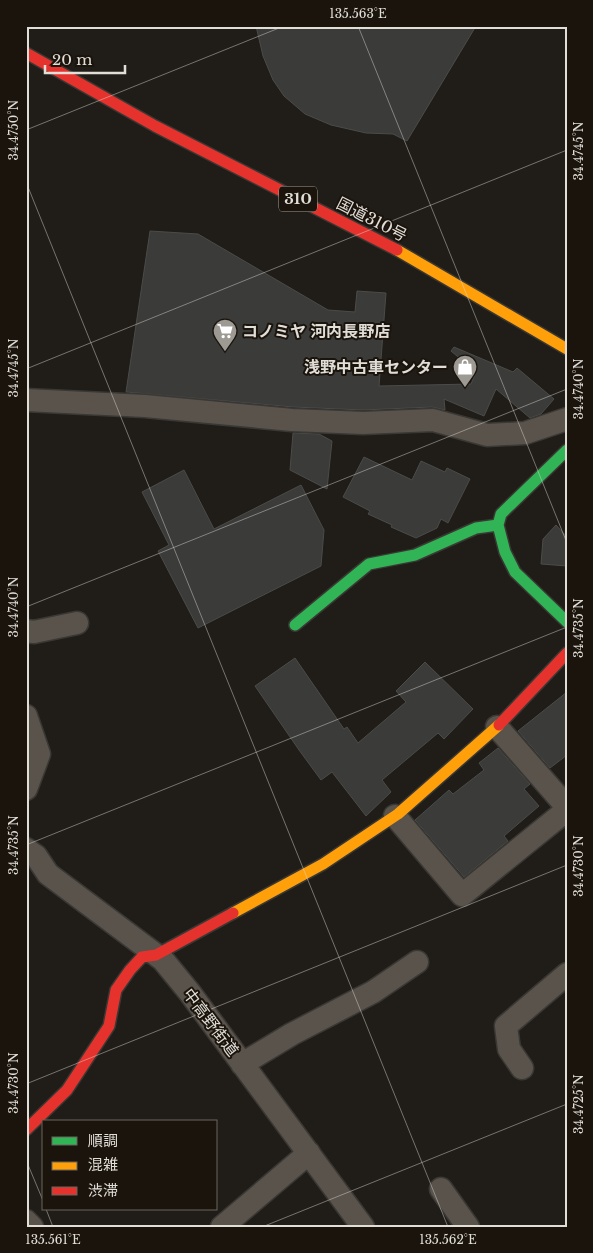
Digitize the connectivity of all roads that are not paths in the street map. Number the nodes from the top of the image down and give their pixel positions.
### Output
1 (26, 53) edge
2 (567, 349) edge
3 (26, 400) edge
4 (567, 419) edge
5 (567, 450) edge
6 (498, 525) junction
7 (567, 622) edge
8 (77, 623) dead end
9 (295, 625) dead end
10 (26, 631) edge
11 (567, 653) edge
12 (26, 716) edge
13 (497, 727) junction
14 (26, 789) edge
15 (567, 808) edge
16 (395, 816) junction
17 (26, 850) edge
18 (156, 955) junction
19 (417, 962) dead end
20 (567, 974) edge
21 (242, 1064) junction
22 (522, 1068) dead end
23 (26, 1130) edge
24 (309, 1153) junction
25 (441, 1189) dead end
26 (26, 1221) edge
27 (32, 1227) edge
28 (222, 1227) edge
29 (363, 1227) edge
30 (468, 1227) edge

1 - 2 main road, 国道310号 / 310
3 - 4 street
5 - 6 main road
6 - 7 main road
6 - 9 main road
8 - 10 street
11 - 13 main road
12 - 14 street
13 - 15 street
13 - 16 main road
15 - 16 street
16 - 18 main road
17 - 18 street, 中高野街道
18 - 21 street, 中高野街道
18 - 23 main road
19 - 21 street
20 - 22 street
21 - 24 street, 中高野街道
24 - 28 street
24 - 29 street, 中高野街道
25 - 30 street
26 - 27 street

